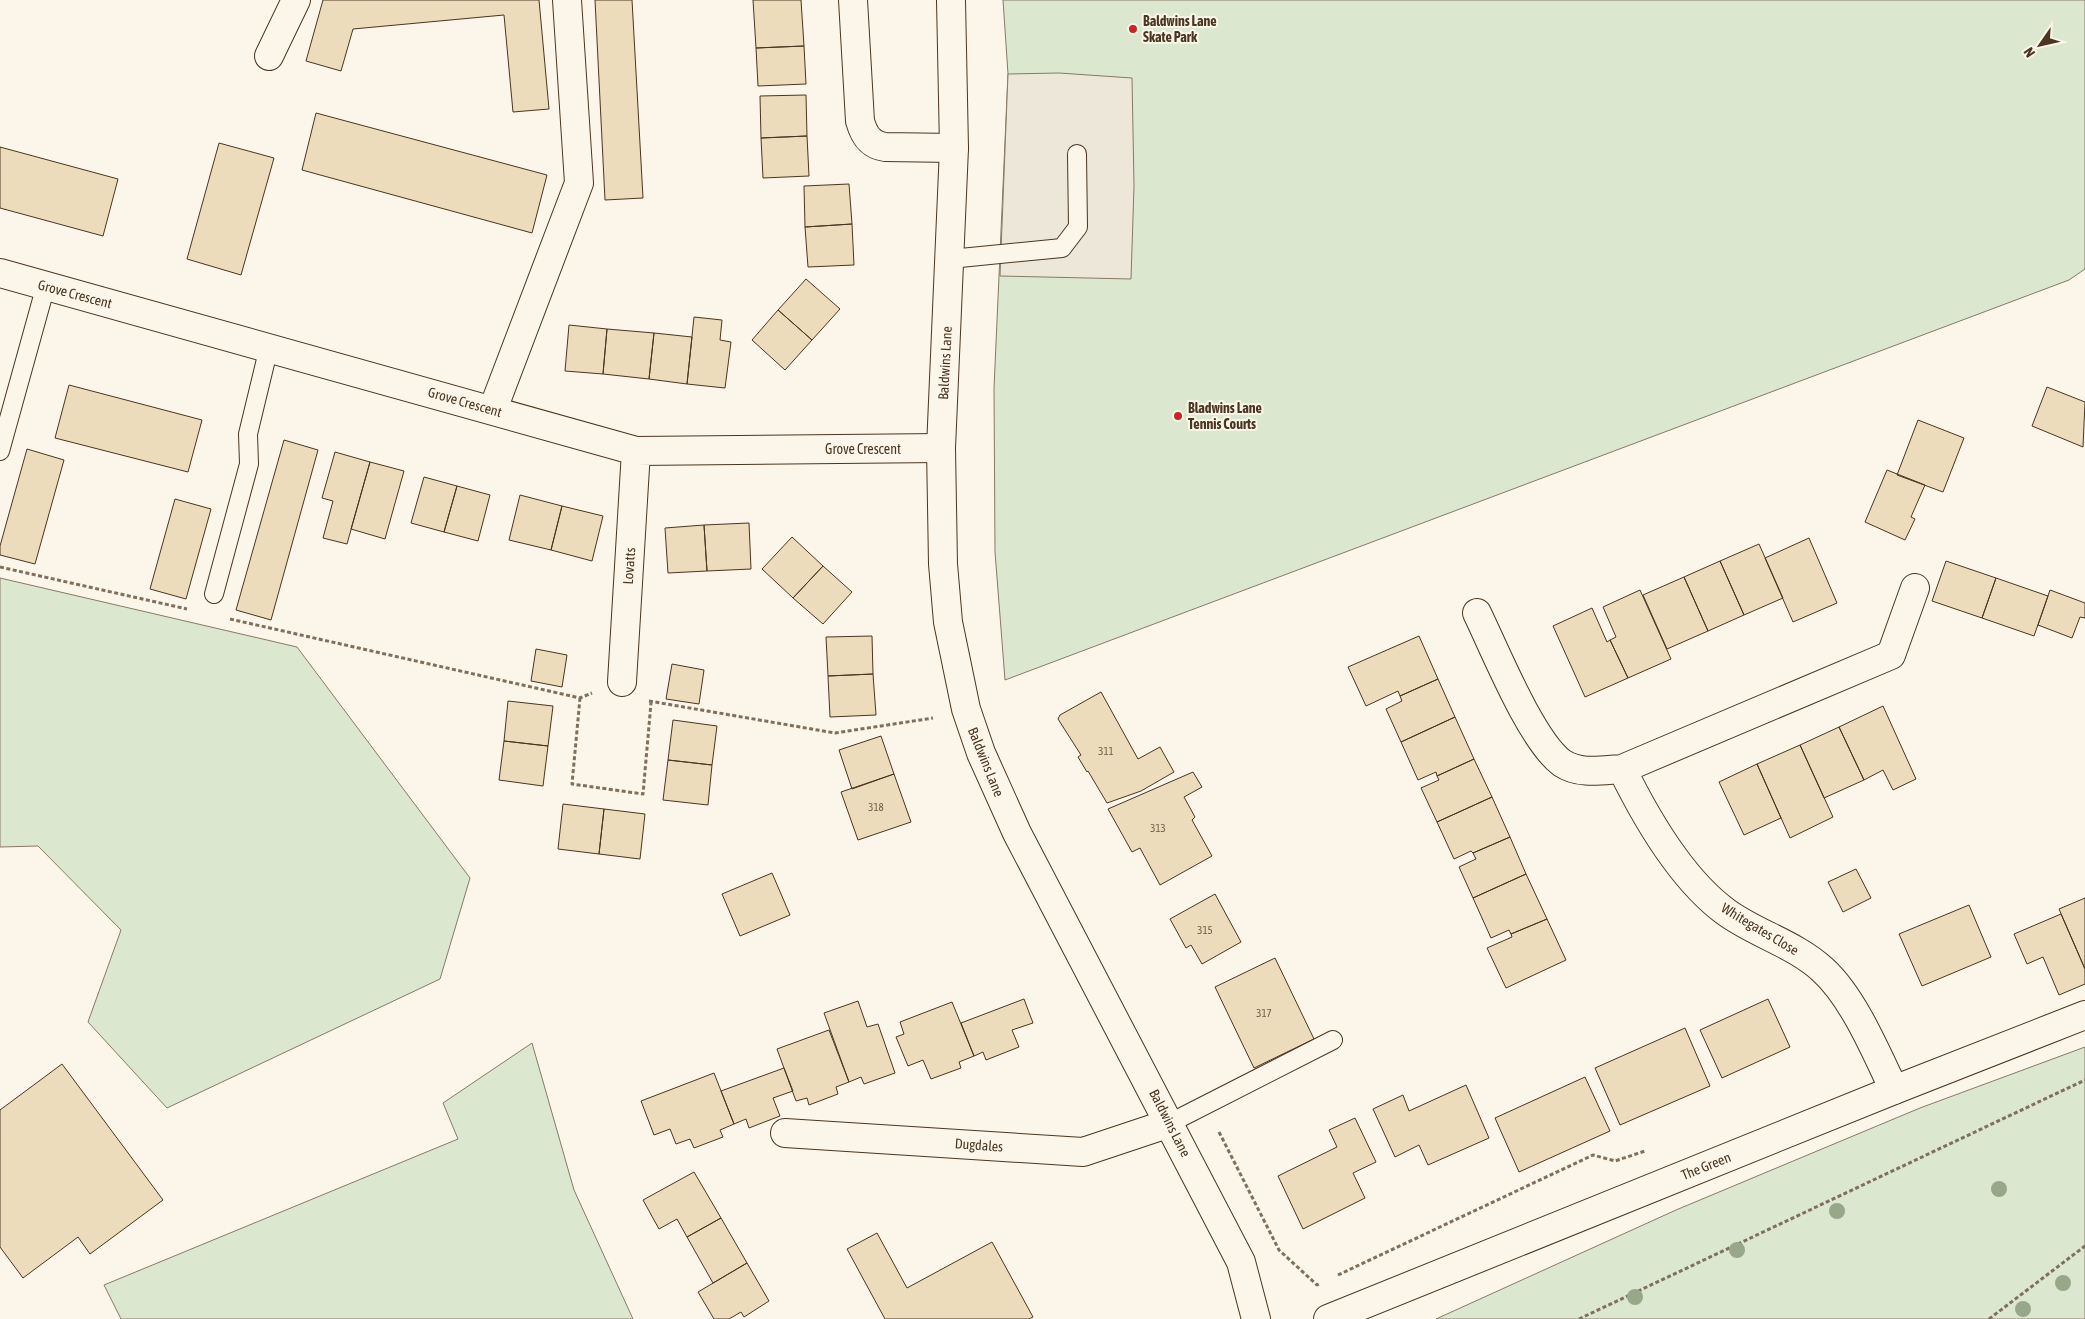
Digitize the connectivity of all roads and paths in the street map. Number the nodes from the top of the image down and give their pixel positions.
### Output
1 (296, 0) edge
2 (567, 0) edge
3 (853, 0) edge
4 (951, 0) edge
5 (269, 56) dead end
6 (954, 148) junction
7 (1077, 154) dead end
8 (950, 259) junction
9 (0, 273) edge
10 (46, 285) junction
11 (269, 348) junction
12 (494, 410) junction
13 (941, 448) junction
14 (0, 451) edge
15 (636, 451) junction
16 (0, 567) edge
17 (1915, 588) dead end
18 (214, 594) dead end
19 (191, 610) dead end
20 (1477, 613) dead end
21 (220, 616) dead end
22 (622, 682) junction
23 (580, 698) junction
24 (652, 703) junction
25 (966, 709) junction
26 (1622, 769) junction
27 (2085, 1015) edge
28 (1333, 1040) dead end
29 (2085, 1080) edge
30 (1894, 1090) junction
31 (1205, 1104) junction
32 (1170, 1123) junction
33 (785, 1133) dead end
34 (1651, 1148) dead end
35 (2085, 1246) edge
36 (1335, 1276) dead end
37 (1326, 1280) dead end
38 (1256, 1319) edge
39 (1328, 1319) edge
40 (1579, 1319) edge
41 (1989, 1319) edge

1 - 5 street
2 - 12 street
3 - 6 street
4 - 6 street, Baldwins Lane
6 - 8 street, Baldwins Lane
7 - 8 lane
8 - 13 street, Baldwins Lane
9 - 10 street, Grove Crescent
10 - 11 street, Grove Crescent
10 - 14 lane
11 - 12 street, Grove Crescent
11 - 18 lane
12 - 15 street, Grove Crescent
13 - 15 street, Grove Crescent
13 - 25 street, Baldwins Lane
15 - 22 street, Lovatts
16 - 19 path
17 - 26 street
20 - 26 street
21 - 23 path
22 - 23 path
22 - 24 path
23 - 24 path
24 - 25 path
25 - 32 street, Baldwins Lane
26 - 30 street, Whitegates Close
27 - 30 street, The Green
28 - 31 lane
29 - 40 path
30 - 39 street, The Green
31 - 32 lane
31 - 37 path
32 - 33 street, Dugdales
32 - 38 street, Baldwins Lane
34 - 36 path
35 - 41 path

